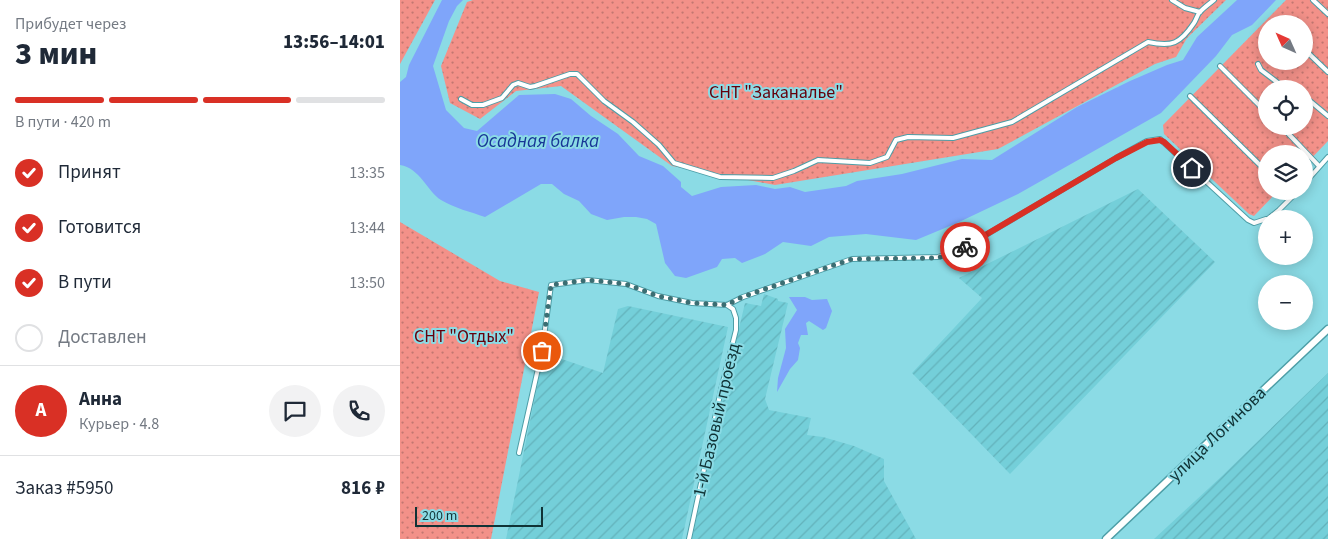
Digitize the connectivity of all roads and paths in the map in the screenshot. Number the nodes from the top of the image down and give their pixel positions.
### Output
1 (1172, 0) edge
2 (1214, 0) edge
3 (1313, 0) edge
4 (1200, 12) junction
5 (1328, 14) edge
6 (1313, 58) edge
7 (1220, 66) dead end
8 (1262, 70) edge
9 (1328, 72) edge
10 (1275, 80) edge
11 (1190, 96) dead end
12 (461, 99) dead end
13 (1258, 104) edge
14 (1313, 104) edge
15 (1328, 116) edge
16 (1290, 135) edge
17 (1328, 157) edge
18 (1258, 163) edge
19 (1319, 166) junction
20 (1313, 173) edge
21 (1289, 200) edge
22 (1278, 210) edge
23 (1258, 222) edge
24 (727, 305) junction
25 (1328, 329) edge
26 (519, 452) dead end
27 (689, 539) edge
28 (1106, 539) edge

1 - 4 street
2 - 4 street
3 - 5 street
4 - 12 street
6 - 9 street
7 - 13 street
8 - 10 street
11 - 18 street
14 - 15 street
16 - 19 street
17 - 19 street
19 - 20 street
21 - 22 street
23 - 24 street
24 - 26 street
24 - 27 street, 1-й Базовый проезд
25 - 28 main road, улица Логинова

